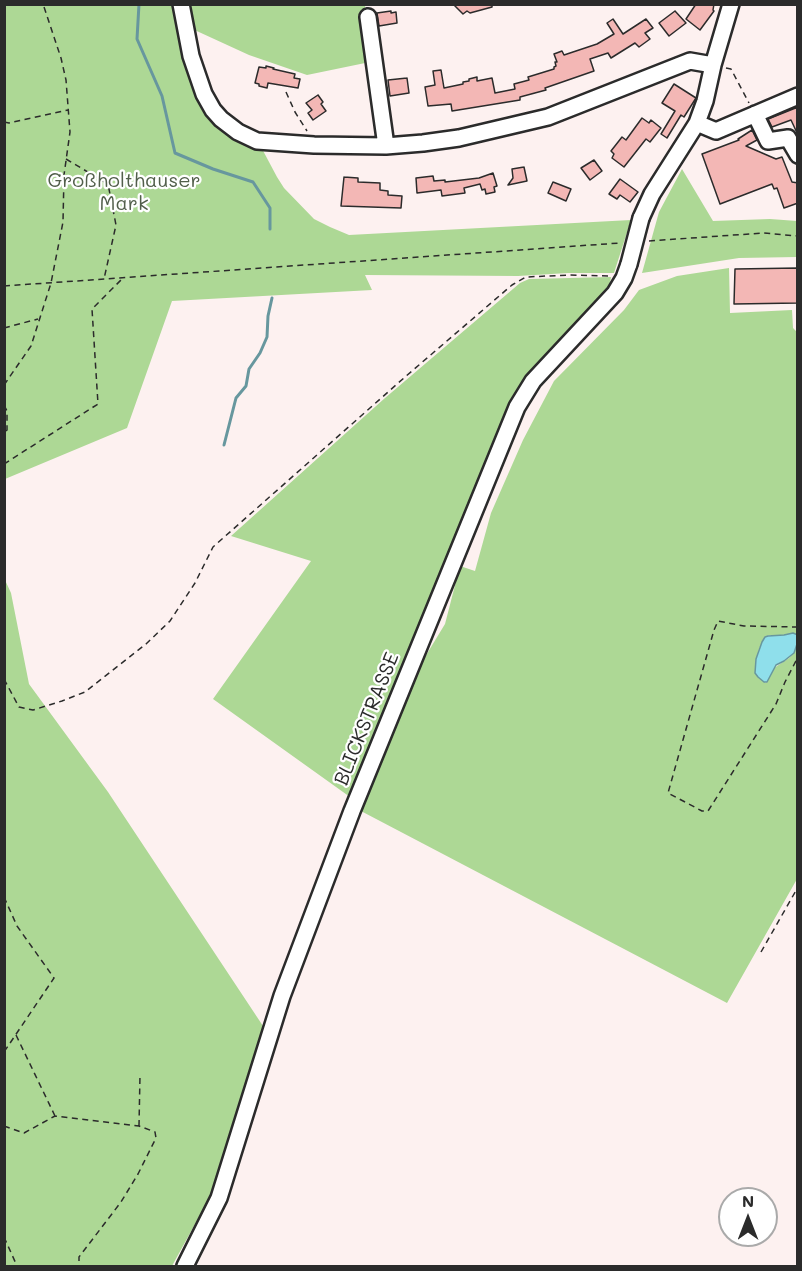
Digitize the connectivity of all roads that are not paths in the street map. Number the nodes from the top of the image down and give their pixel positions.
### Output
1 (181, 4) edge
2 (731, 4) edge
3 (368, 17) dead end
4 (713, 65) junction
5 (798, 96) edge
6 (755, 114) junction
7 (697, 123) junction
8 (386, 146) junction
9 (798, 155) edge
10 (185, 1266) edge

1 - 8 street
2 - 4 street, BLICKSTRASSE
3 - 8 street
4 - 7 street, BLICKSTRASSE
4 - 8 street
5 - 6 street
6 - 7 street
6 - 9 street
7 - 10 street, BLICKSTRASSE, bridge

